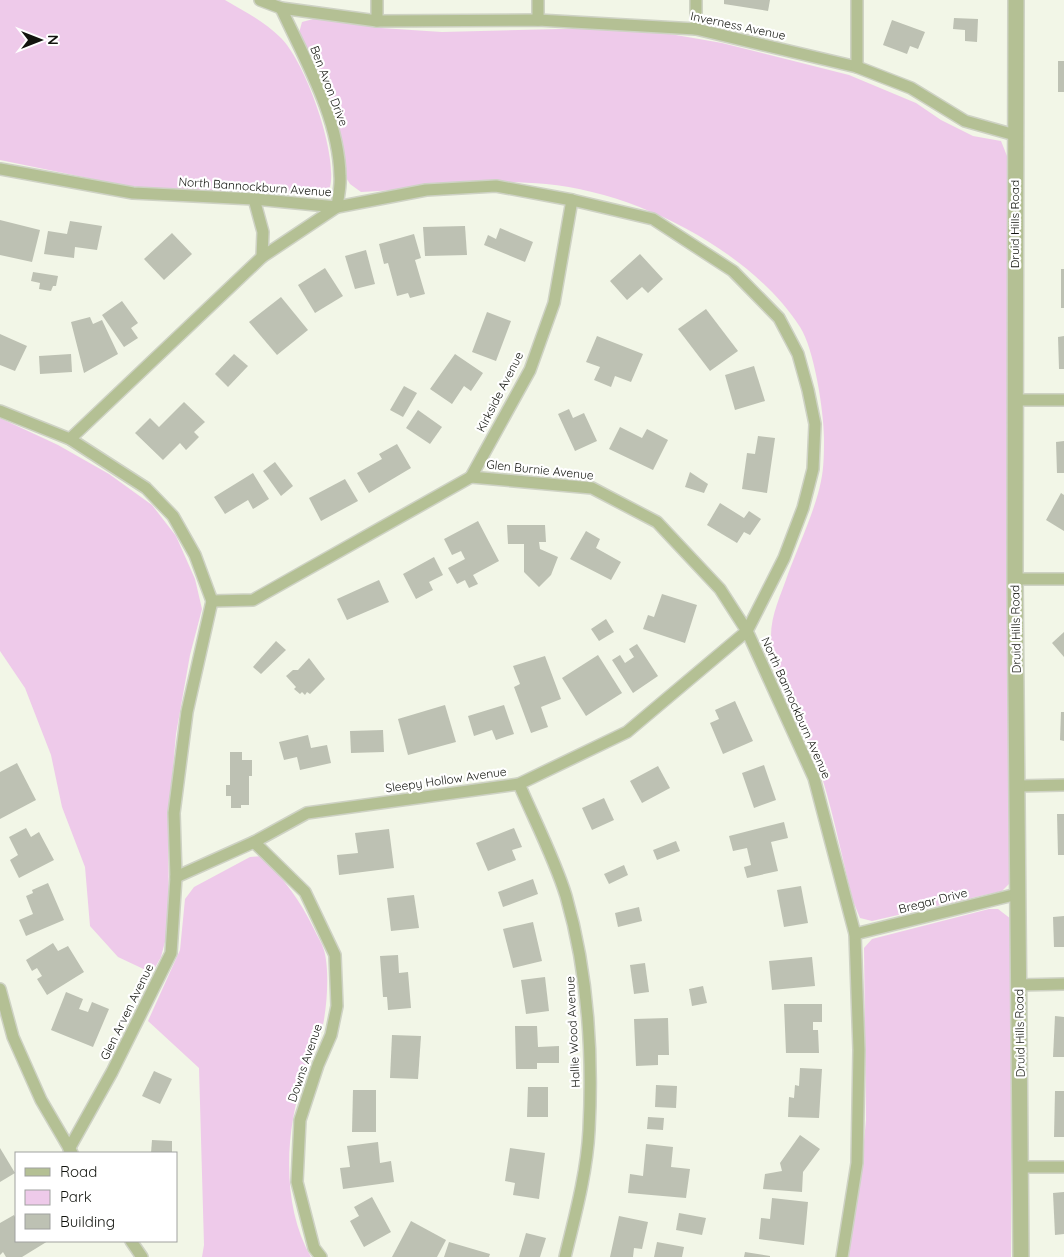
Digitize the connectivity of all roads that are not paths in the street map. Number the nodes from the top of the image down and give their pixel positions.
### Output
1 (260, 0) edge
2 (377, 0) edge
3 (538, 0) edge
4 (696, 0) edge
5 (857, 0) edge
6 (1016, 0) edge
7 (281, 8) junction
8 (377, 20) junction
9 (538, 20) junction
10 (696, 29) junction
11 (857, 67) junction
12 (1015, 134) junction
13 (0, 168) edge
14 (254, 199) junction
15 (572, 200) junction
16 (337, 207) junction
17 (262, 257) junction
18 (1015, 400) junction
19 (1064, 400) edge
20 (0, 411) edge
21 (70, 439) junction
22 (472, 477) junction
23 (1015, 579) junction
24 (1064, 579) edge
25 (212, 601) junction
26 (747, 631) junction
27 (519, 784) junction
28 (1064, 785) edge
29 (1019, 786) junction
30 (254, 842) junction
31 (176, 878) junction
32 (1017, 894) junction
33 (855, 934) junction
34 (1019, 984) junction
35 (1064, 984) edge
36 (0, 989) edge
37 (71, 1151) edge
38 (1021, 1167) junction
39 (1064, 1167) edge
40 (133, 1242) edge
41 (142, 1257) edge
42 (321, 1257) edge
43 (565, 1257) edge
44 (842, 1257) edge
45 (1021, 1257) edge

1 - 7 street, Inverness Avenue
2 - 8 street
3 - 9 street
4 - 10 street
5 - 11 street
6 - 12 street, Druid Hills Road
7 - 8 street, Inverness Avenue
7 - 16 street, Ben Avon Drive
8 - 9 street, Inverness Avenue
9 - 10 street, Inverness Avenue
10 - 11 street, Inverness Avenue
11 - 12 street, Inverness Avenue
12 - 18 street, Druid Hills Road
13 - 14 street, North Bannockburn Avenue
14 - 16 street, North Bannockburn Avenue
14 - 17 street
15 - 16 street, North Bannockburn Avenue
15 - 22 street, Kirkside Avenue
15 - 26 street, North Bannockburn Avenue
16 - 17 street
17 - 21 street
18 - 19 street
18 - 23 street, Druid Hills Road
20 - 21 street
21 - 25 street
22 - 25 street, Glen Burnie Avenue
22 - 26 street, Glen Burnie Avenue
23 - 24 street
23 - 29 street, Druid Hills Road
25 - 31 street, Glen Arven Avenue
26 - 27 street, Sleepy Hollow Avenue
26 - 33 street, North Bannockburn Avenue
27 - 30 street, Sleepy Hollow Avenue
27 - 43 street, Hallie Wood Avenue
28 - 29 street
29 - 32 street, Druid Hills Road
30 - 31 street, Sleepy Hollow Avenue
30 - 42 street, Downs Avenue
31 - 37 street, Glen Arven Avenue
32 - 33 street, Bregar Drive
32 - 34 street, Druid Hills Road
33 - 44 street, North Bannockburn Avenue
34 - 35 street
34 - 38 street, Druid Hills Road
36 - 37 street
38 - 39 street
38 - 45 street, Druid Hills Road
40 - 41 street

